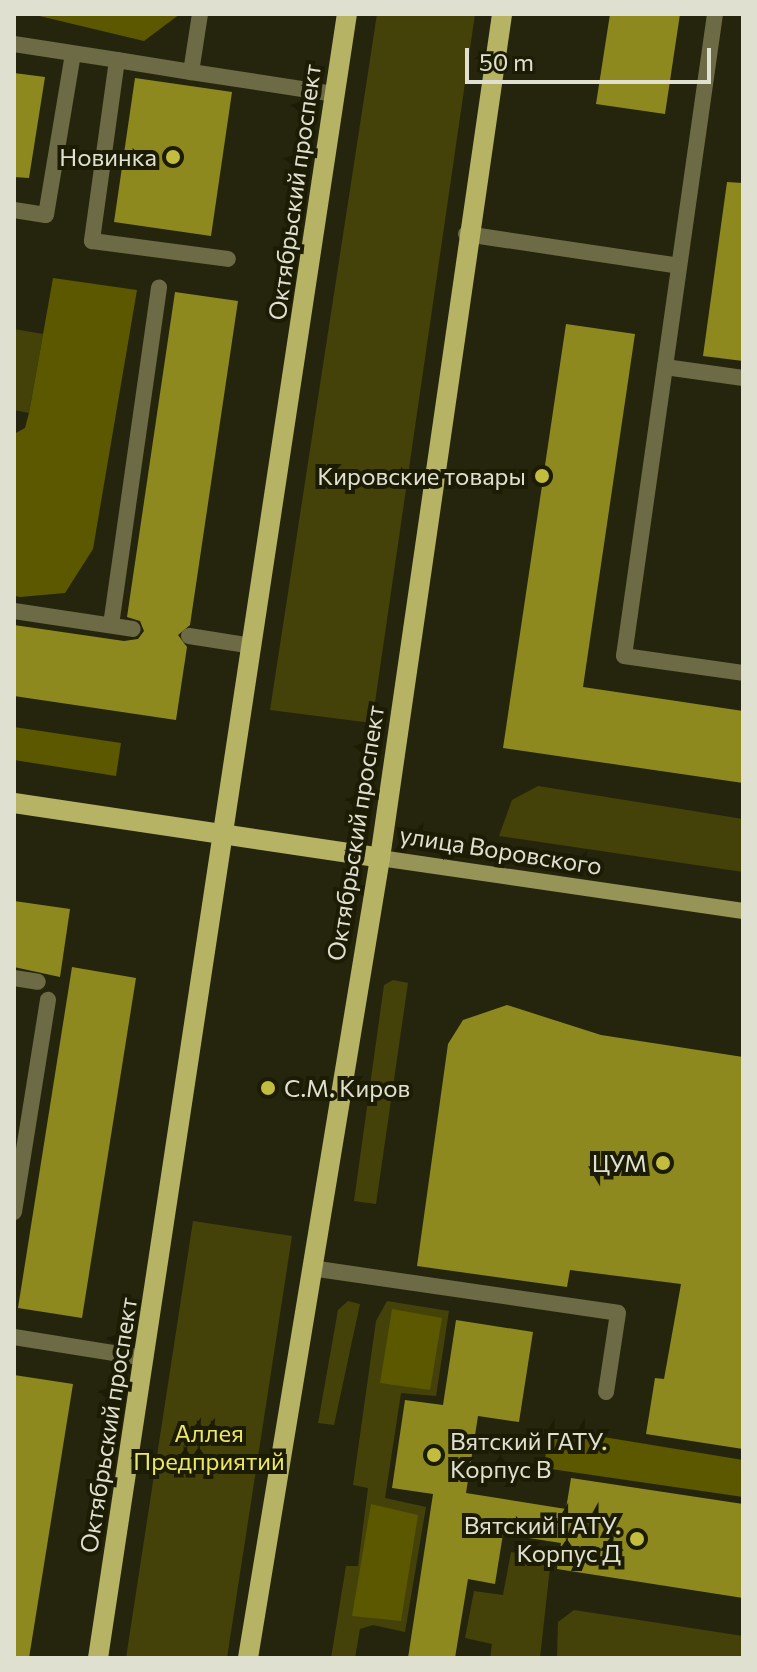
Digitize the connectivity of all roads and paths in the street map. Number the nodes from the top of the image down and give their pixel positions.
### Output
1 (200, 14) edge
2 (347, 14) edge
3 (502, 14) edge
4 (715, 14) edge
5 (14, 44) edge
6 (73, 54) junction
7 (117, 60) junction
8 (191, 72) junction
9 (335, 94) junction
10 (14, 210) edge
11 (466, 234) junction
12 (228, 259) dead end
13 (679, 266) junction
14 (159, 287) dead end
15 (665, 367) junction
16 (743, 378) edge
17 (14, 611) edge
18 (111, 625) junction
19 (133, 629) dead end
20 (189, 636) dead end
21 (253, 646) junction
22 (743, 673) edge
23 (14, 803) edge
24 (225, 834) junction
25 (380, 858) junction
26 (743, 911) edge
27 (14, 978) edge
28 (38, 982) dead end
29 (48, 1000) dead end
30 (14, 1212) edge
31 (311, 1268) junction
32 (14, 1337) edge
33 (145, 1358) junction
34 (606, 1392) dead end
35 (98, 1658) edge
36 (248, 1658) edge

1 - 8 lane
2 - 9 main road, Октябрьский проспект
3 - 11 main road, Октябрьский проспект
4 - 13 lane
5 - 6 lane
6 - 7 lane
6 - 10 lane
7 - 8 lane
7 - 12 lane
8 - 9 lane
9 - 21 main road, Октябрьский проспект
11 - 13 lane
11 - 25 main road, Октябрьский проспект
13 - 15 lane
14 - 18 lane
15 - 16 lane
15 - 22 lane
17 - 18 lane
18 - 19 lane
20 - 21 lane
21 - 24 main road, Октябрьский проспект
23 - 24 main road, улица Воровского
24 - 25 main road, улица Воровского
24 - 33 main road, Октябрьский проспект
25 - 26 main road, улица Воровского
25 - 31 main road, Октябрьский проспект
27 - 28 lane
29 - 30 lane
31 - 34 lane
31 - 36 main road, Октябрьский проспект
32 - 33 lane
33 - 35 main road, Октябрьский проспект

